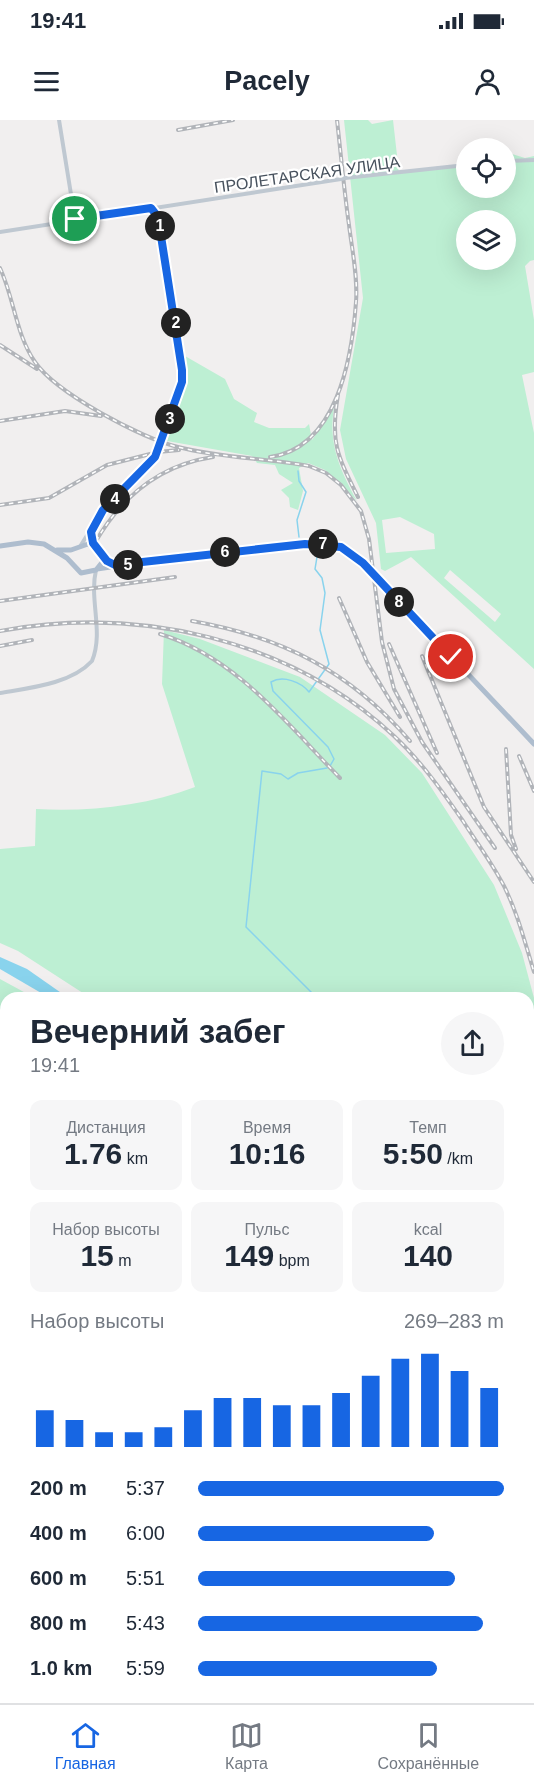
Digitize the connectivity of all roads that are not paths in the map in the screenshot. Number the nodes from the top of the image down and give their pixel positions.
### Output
1 (59, 120) edge
2 (534, 160) edge
3 (516, 161) edge
4 (456, 166) edge
5 (151, 208) junction
6 (75, 219) junction
7 (0, 232) edge
8 (91, 532) junction
9 (0, 546) edge
10 (79, 547) junction
11 (96, 548) junction
12 (55, 549) junction
13 (102, 554) junction
14 (71, 562) junction
15 (115, 565) junction
16 (96, 569) junction
17 (84, 573) junction
18 (94, 580) junction
19 (0, 693) edge
20 (534, 744) edge

1 - 6 street
2 - 3 street
4 - 5 street, ПРОЛЕТАРСКАЯ УЛИЦА
5 - 6 street, ПРОЛЕТАРСКАЯ УЛИЦА
5 - 8 street
6 - 7 street, ПРОЛЕТАРСКАЯ УЛИЦА
8 - 10 street
8 - 11 street
9 - 12 main road
10 - 11 main road
10 - 12 main road
10 - 14 main road
11 - 13 main road
12 - 14 main road
13 - 15 main road
13 - 16 main road
14 - 17 main road
15 - 16 main road
15 - 20 main road
16 - 17 main road
16 - 18 street
17 - 18 street
18 - 19 street

